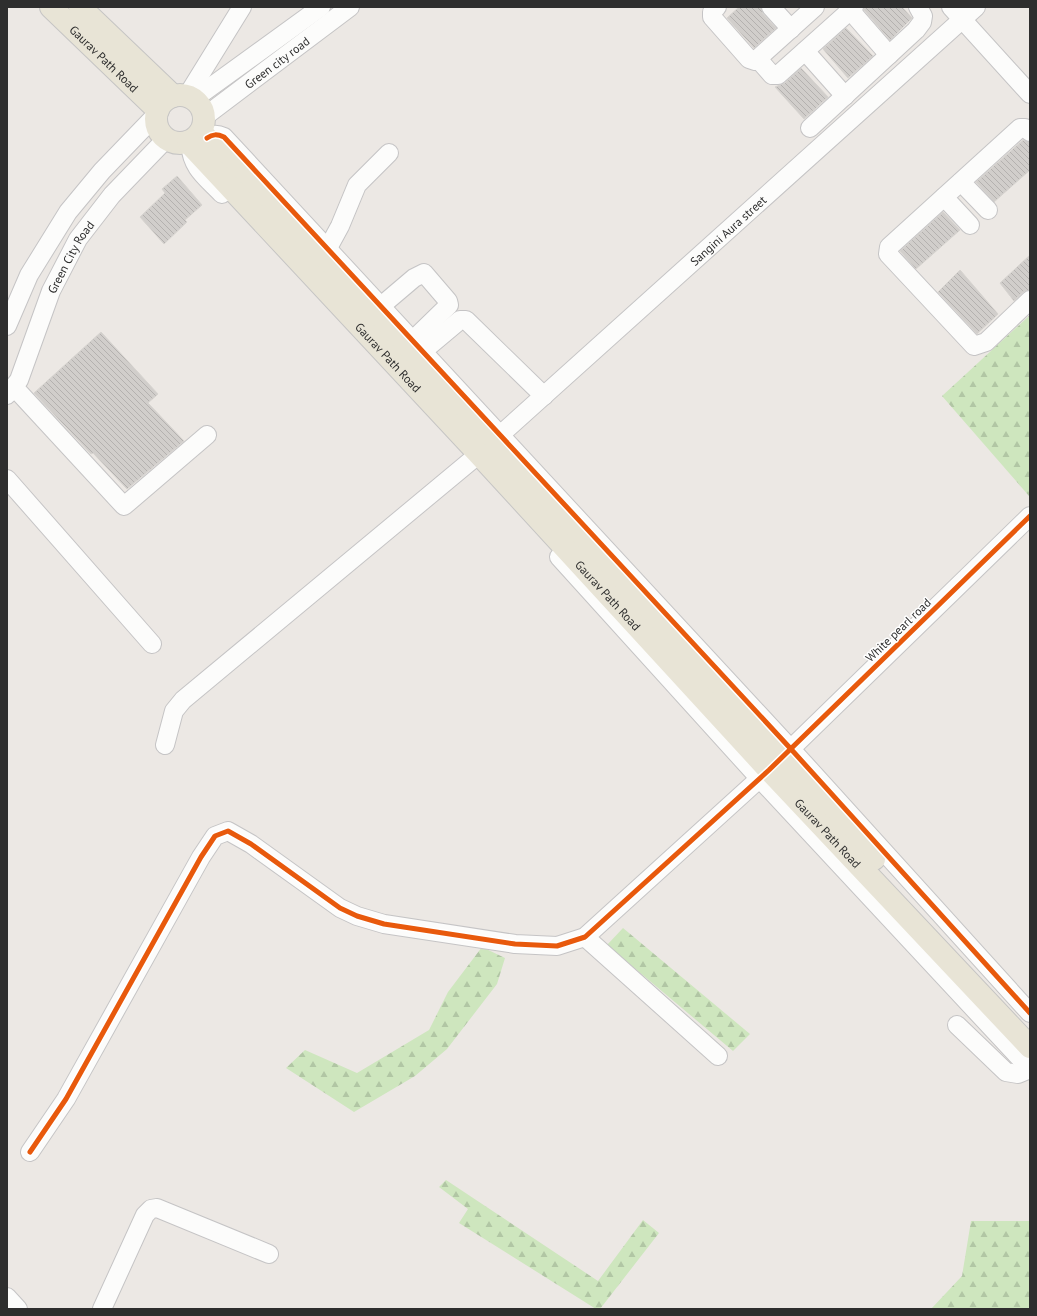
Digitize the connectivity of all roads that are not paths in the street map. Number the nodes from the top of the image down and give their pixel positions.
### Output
1 (51, 7) edge
2 (80, 7) edge
3 (242, 7) edge
4 (321, 7) edge
5 (350, 7) edge
6 (718, 7) edge
7 (771, 7) edge
8 (815, 7) edge
9 (918, 7) edge
10 (976, 7) edge
11 (852, 9) edge
12 (956, 13) edge
13 (791, 29) junction
14 (806, 51) junction
15 (889, 55) junction
16 (758, 59) junction
17 (1030, 94) edge
18 (844, 96) junction
19 (186, 119) junction
20 (810, 128) dead end
21 (1030, 132) edge
22 (166, 139) joint
23 (389, 153) dead end
24 (961, 182) junction
25 (944, 198) junction
26 (988, 210) dead end
27 (970, 225) dead end
28 (58, 228) junction
29 (78, 239) junction
30 (328, 248) junction
31 (1030, 300) edge
32 (381, 306) junction
33 (7, 326) edge
34 (418, 345) junction
35 (10, 391) edge
36 (544, 396) junction
37 (207, 435) dead end
38 (486, 448) junction
39 (7, 479) edge
40 (1030, 516) edge
41 (152, 644) dead end
42 (165, 745) dead end
43 (775, 764) junction
44 (585, 937) junction
45 (1030, 1013) edge
46 (957, 1025) dead end
47 (1030, 1028) edge
48 (1030, 1047) edge
49 (718, 1056) dead end
50 (1030, 1069) edge
51 (30, 1152) dead end
52 (268, 1254) dead end
53 (7, 1297) edge
54 (18, 1309) edge
55 (102, 1309) edge

1 - 19 main road, Gaurav Path Road
2 - 19 main road, Gaurav Path Road
3 - 19 street
4 - 19 street, Green city road
5 - 19 street, Green city road
6 - 16 street
7 - 13 street
8 - 13 street
9 - 15 street
10 - 12 street, Sangini Aura street
11 - 14 street
11 - 15 street
12 - 17 street
12 - 36 street, Sangini Aura street
13 - 16 street
14 - 16 street
14 - 18 street
15 - 18 street
18 - 20 street
19 - 22 main road
19 - 28 street, Green City Road
19 - 30 street
19 - 38 main road, Gaurav Path Road
21 - 24 street
22 - 29 street, Green City Road
23 - 30 street
24 - 25 street
24 - 26 street
25 - 27 street
25 - 31 street
28 - 29 street, Green City Road
28 - 33 street, Green City Road
29 - 35 street, Green City Road
30 - 32 street
32 - 34 street
32 - 34 street
34 - 36 street
34 - 38 street
35 - 37 street
36 - 38 street, Sangini Aura street
38 - 42 street, Sangini Aura street
38 - 43 main road, Gaurav Path Road
38 - 43 street
39 - 41 street
40 - 43 street, White pearl road
43 - 44 street, White pearl road
43 - 45 street
43 - 47 main road, Gaurav Path Road
43 - 48 main road, Gaurav Path Road
43 - 50 street
44 - 49 street
44 - 51 street
46 - 50 street
52 - 55 street
53 - 54 street

